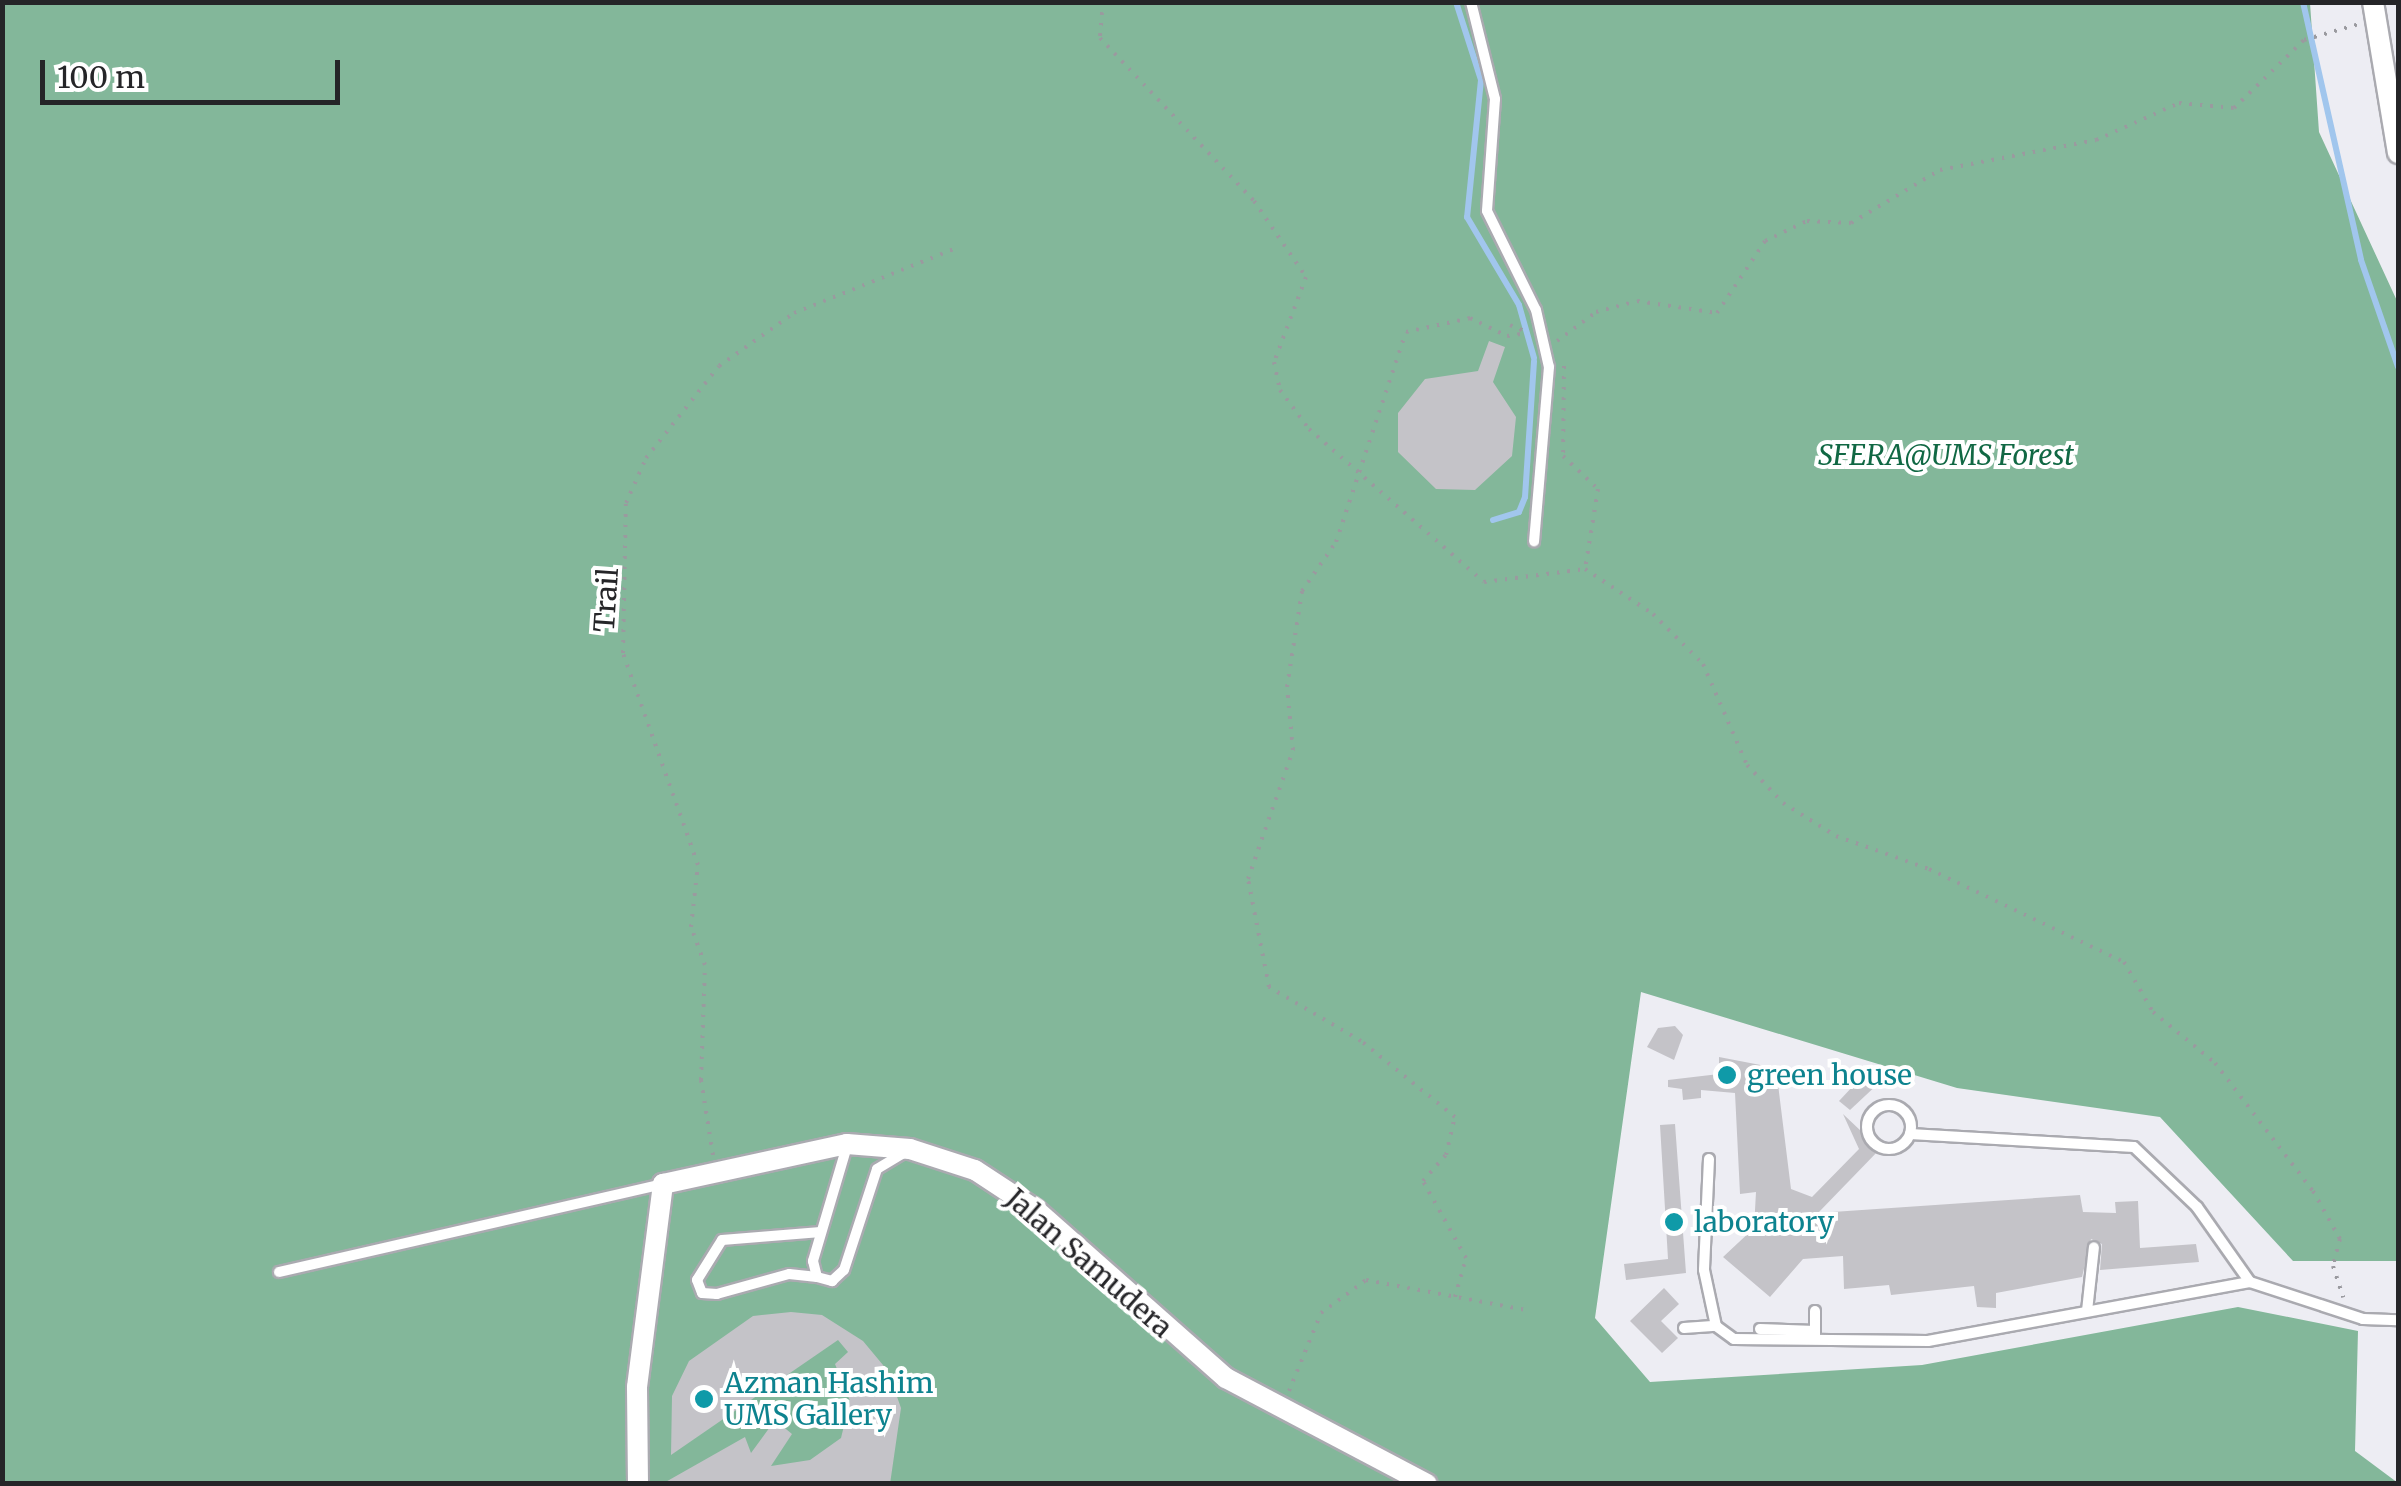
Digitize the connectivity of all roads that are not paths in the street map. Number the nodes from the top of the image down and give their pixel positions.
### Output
1 (1471, 2) edge
2 (2373, 2) edge
3 (2398, 153) edge
4 (1534, 541) dead end
5 (1910, 1134) junction
6 (847, 1144) junction
7 (910, 1149) junction
8 (1709, 1159) dead end
9 (663, 1184) junction
10 (821, 1232) junction
11 (2094, 1247) dead end
12 (279, 1272) dead end
13 (817, 1277) junction
14 (2250, 1282) junction
15 (1815, 1311) dead end
16 (2087, 1311) junction
17 (2398, 1320) edge
18 (1716, 1326) junction
19 (1684, 1328) dead end
20 (1815, 1337) junction
21 (638, 1484) edge
22 (1427, 1484) edge

1 - 4 lane
2 - 3 street
5 - 5 lane
5 - 14 lane
6 - 7 street, Jalan Samudera
6 - 9 street, Jalan Samudera
6 - 10 lane
7 - 13 lane
7 - 22 street, Jalan Samudera
8 - 18 lane
9 - 12 lane
9 - 21 street
10 - 13 lane
10 - 13 lane
11 - 16 lane
14 - 16 lane
14 - 17 lane
15 - 20 lane
16 - 20 lane
18 - 19 lane
18 - 20 lane

